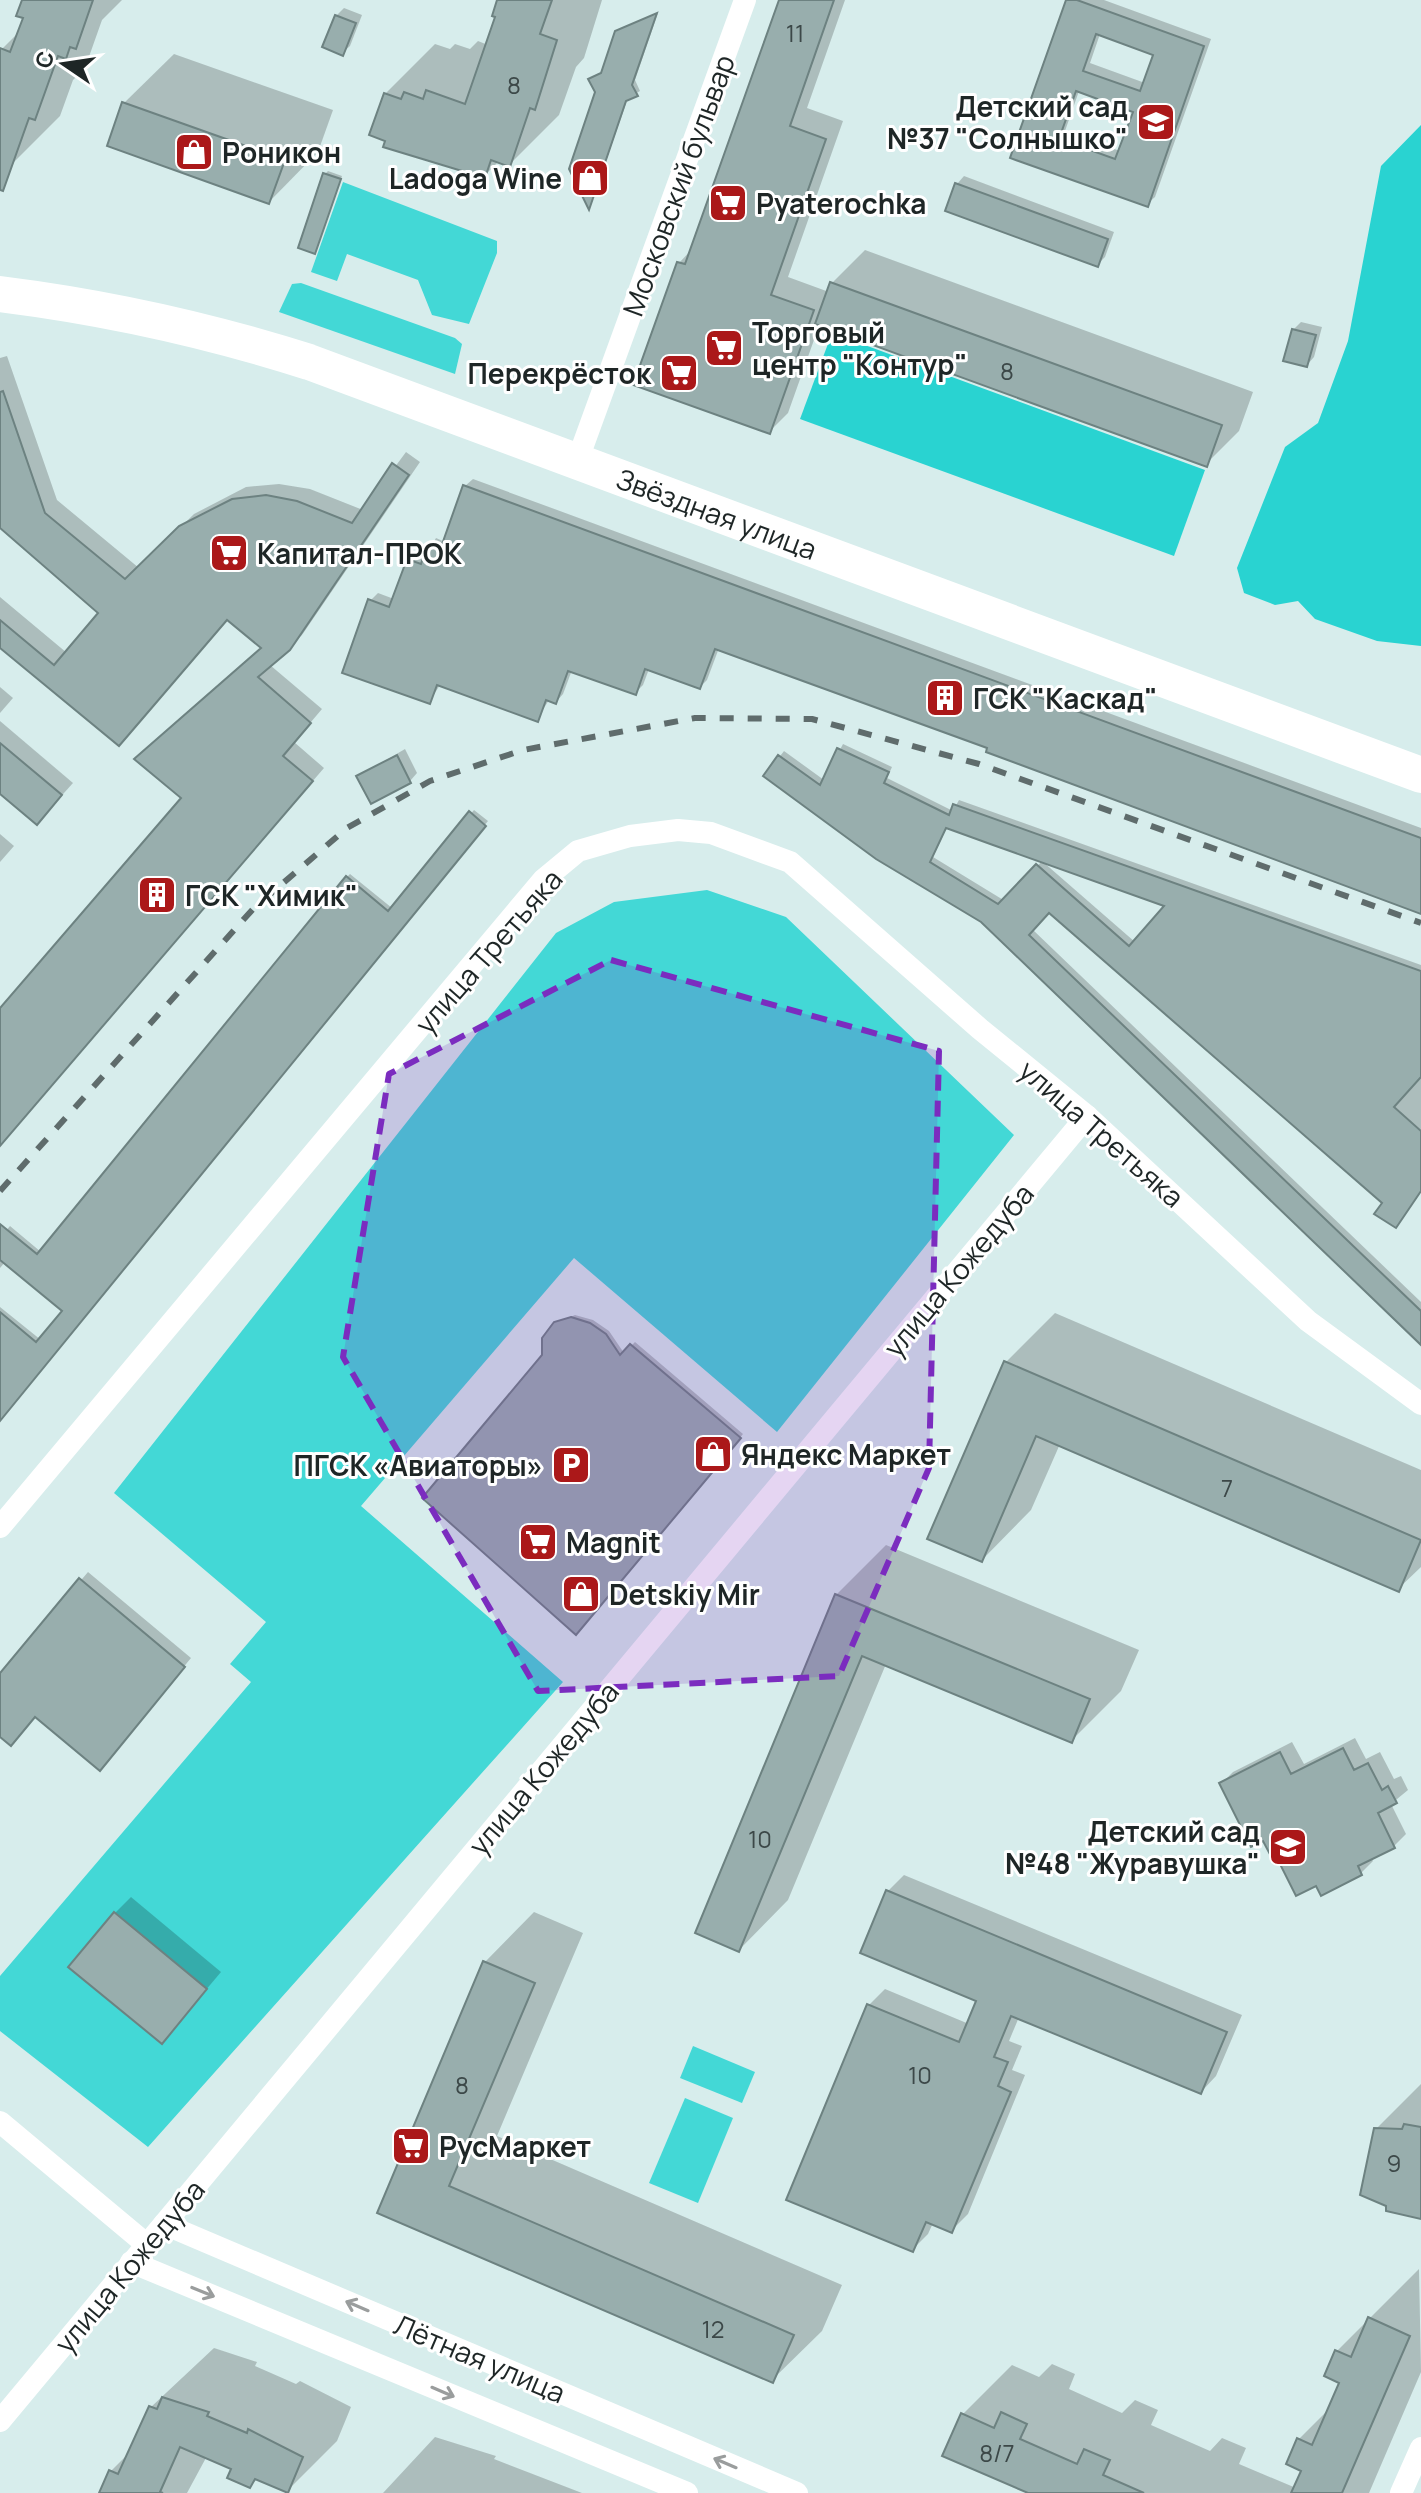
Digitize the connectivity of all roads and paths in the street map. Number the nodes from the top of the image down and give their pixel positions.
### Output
1 (745, 0) edge
2 (0, 294) edge
3 (578, 459) junction
4 (1421, 775) edge
5 (1087, 1116) junction
6 (1421, 1404) edge
7 (0, 1527) edge
8 (0, 2122) edge
9 (164, 2224) junction
10 (146, 2244) junction
11 (131, 2262) junction
12 (0, 2421) edge
13 (1421, 2448) edge
14 (687, 2493) edge
15 (797, 2493) edge
16 (1401, 2493) edge

1 - 3 street, Московский бульвар
2 - 3 main road, Звёздная улица
3 - 4 main road, Звёздная улица
5 - 6 street, улица Третьяка
5 - 7 street, улица Третьяка
5 - 9 street, улица Кожедуба
8 - 10 street
9 - 10 street, улица Кожедуба
15 -> 9 street, Лётная улица
10 - 11 street, улица Кожедуба
11 - 12 street, улица Кожедуба
11 -> 14 street, Лётная улица
13 - 16 street

